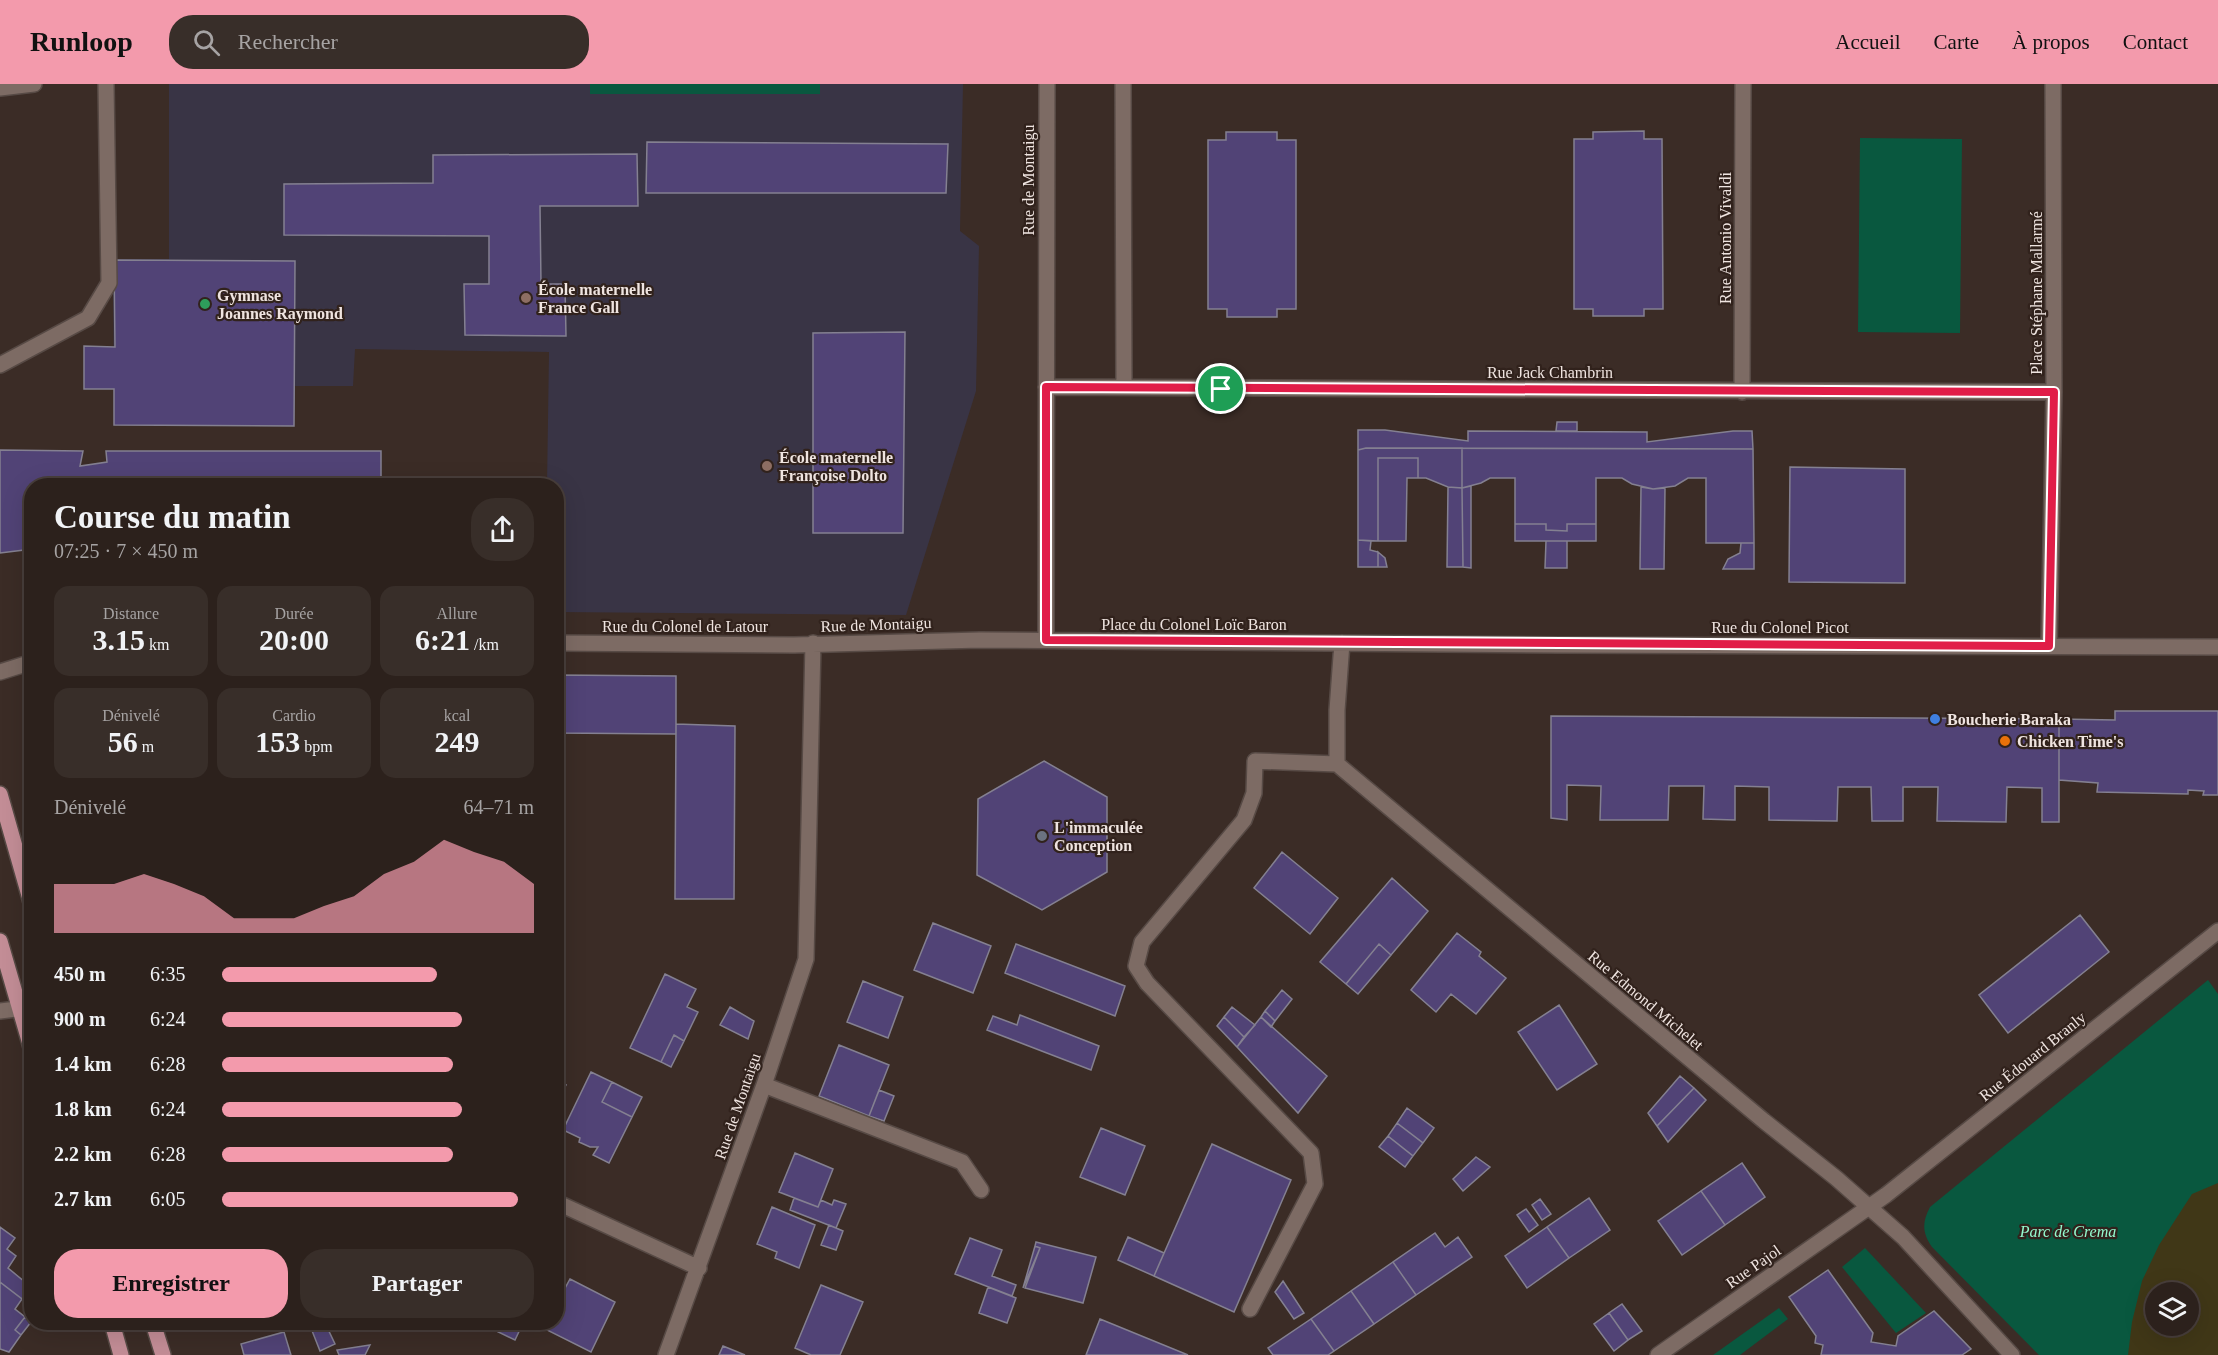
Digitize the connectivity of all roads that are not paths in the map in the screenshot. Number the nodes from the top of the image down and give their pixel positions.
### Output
1 (34, 84) edge
2 (106, 84) edge
3 (1047, 84) edge
4 (1124, 84) edge
5 (1743, 84) edge
6 (2053, 84) edge
7 (0, 87) edge
8 (0, 365) edge
9 (1046, 387) junction
10 (1124, 387) junction
11 (1742, 392) junction
12 (2054, 392) junction
13 (1046, 640) junction
14 (813, 643) junction
15 (1342, 643) junction
16 (564, 644) edge
17 (2049, 646) junction
18 (2218, 647) edge
19 (24, 664) edge
20 (0, 672) edge
21 (1337, 764) junction
22 (0, 794) edge
23 (24, 878) edge
24 (2217, 935) edge
25 (0, 941) edge
26 (24, 1005) edge
27 (24, 1008) edge
28 (0, 1011) edge
29 (764, 1084) junction
30 (981, 1190) dead end
31 (564, 1206) edge
32 (1868, 1207) junction
33 (699, 1268) junction
34 (1250, 1309) dead end
35 (114, 1330) edge
36 (155, 1330) edge
37 (121, 1355) edge
38 (163, 1355) edge
39 (666, 1355) edge
40 (1658, 1355) edge
41 (2012, 1355) edge

1 - 7 street
2 - 8 street
3 - 9 street, Rue de Montaigu
4 - 10 street
5 - 11 street, Rue Antonio Vivaldi
6 - 12 street, Place Stéphane Mallarmé
9 - 10 street, Rue Jack Chambrin
9 - 13 street, Rue de Montaigu
10 - 11 street, Rue Jack Chambrin
11 - 12 street, Rue Jack Chambrin
12 - 17 street, Place Stéphane Mallarmé
13 - 14 street, Rue de Montaigu
13 - 15 street, Place du Colonel Loïc Baron
14 - 16 street, Rue du Colonel de Latour
14 - 29 street, Rue de Montaigu
15 - 17 street, Rue du Colonel Picot
15 - 21 street
17 - 18 street, Rue du Colonel Picot
19 - 20 street
21 - 32 street, Rue Edmond Michelet
21 - 34 street
22 - 23 main road
24 - 32 street, Rue Édouard Branly
25 - 26 main road
27 - 28 street
29 - 30 street
29 - 33 street, Rue de Montaigu
31 - 33 street
32 - 40 street, Rue Pajol
32 - 41 street, Rue Edmond Michelet
33 - 39 street, Rue de Montaigu
35 - 37 main road
36 - 38 main road

